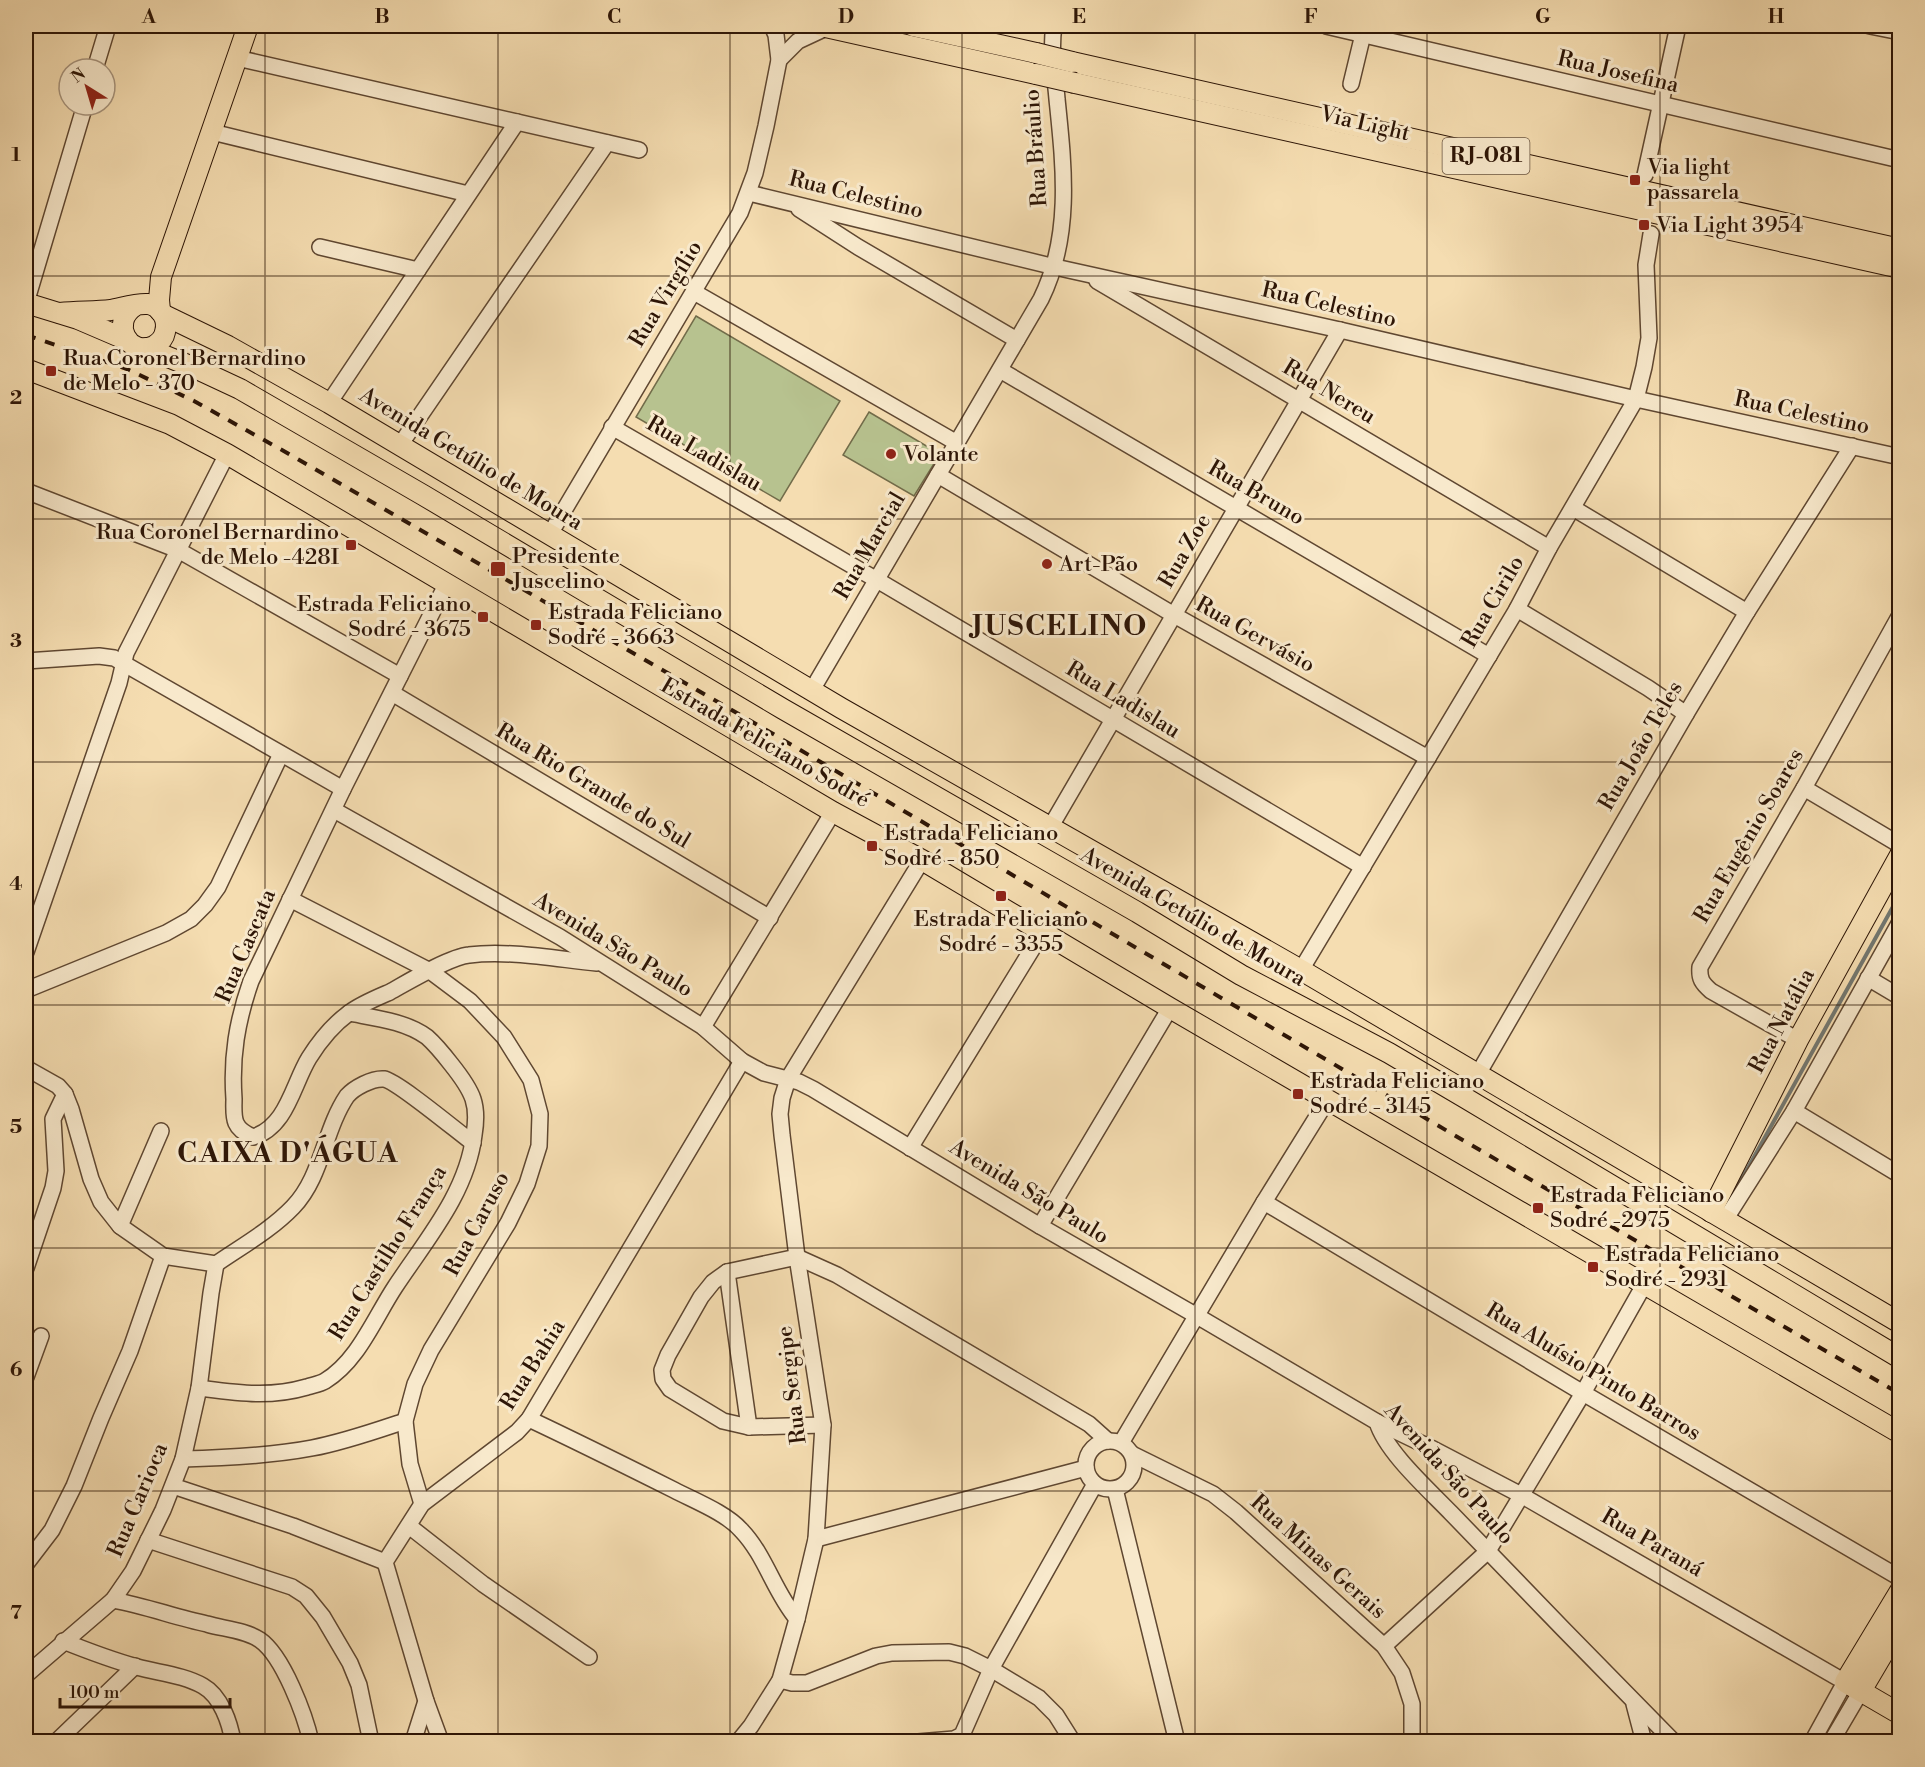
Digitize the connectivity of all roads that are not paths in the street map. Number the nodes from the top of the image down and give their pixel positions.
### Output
1 (108, 26) edge
2 (248, 26) edge
3 (772, 26) edge
4 (825, 26) edge
5 (914, 26) edge
6 (1054, 26) edge
7 (1326, 26) edge
8 (1677, 26) edge
9 (1870, 26) edge
10 (1364, 30) edge
11 (1899, 32) edge
12 (99, 57) edge
13 (237, 58) junction
14 (779, 60) junction
15 (1351, 84) dead end
16 (1659, 105) junction
17 (81, 117) edge
18 (517, 122) junction
19 (212, 132) junction
20 (607, 143) junction
21 (639, 150) dead end
22 (1899, 160) edge
23 (1645, 175) dead end
24 (749, 193) junction
25 (468, 194) junction
26 (789, 202) junction
27 (866, 221) junction
28 (1651, 234) dead end
29 (320, 247) dead end
30 (858, 247) junction
31 (1899, 249) edge
32 (1055, 267) junction
33 (1899, 268) edge
34 (418, 270) junction
35 (1086, 274) junction
36 (161, 277) junction
37 (694, 292) junction
38 (26, 303) edge
39 (137, 305) junction
40 (60, 313) junction
41 (162, 313) junction
42 (1340, 330) junction
43 (127, 340) junction
44 (1017, 340) junction
45 (146, 348) junction
46 (26, 369) edge
47 (999, 370) junction
48 (1636, 399) junction
49 (1299, 400) junction
50 (329, 403) junction
51 (612, 427) junction
52 (957, 443) junction
53 (400, 445) junction
54 (1852, 446) junction
55 (227, 454) junction
56 (1899, 457) edge
57 (938, 475) junction
58 (26, 491) edge
59 (1236, 508) junction
60 (1573, 508) junction
61 (550, 534) junction
62 (1549, 548) junction
63 (178, 550) junction
64 (877, 580) junction
65 (447, 583) junction
66 (1517, 609) junction
67 (1747, 612) junction
68 (1174, 615) junction
69 (1899, 615) edge
70 (1489, 656) junction
71 (26, 661) edge
72 (124, 663) junction
73 (400, 676) junction
74 (812, 690) junction
75 (392, 693) junction
76 (1686, 714) junction
77 (1113, 720) junction
78 (281, 754) junction
79 (1428, 758) junction
80 (1804, 788) junction
81 (343, 789) junction
82 (334, 810) junction
83 (833, 812) junction
84 (1051, 826) junction
85 (1899, 844) edge
86 (1899, 855) edge
87 (922, 860) junction
88 (1363, 867) junction
89 (290, 899) junction
90 (1188, 905) junction
91 (1137, 912) junction
92 (770, 918) junction
93 (1899, 922) edge
94 (1042, 933) junction
95 (1896, 938) edge
96 (26, 952) edge
97 (600, 963) junction
98 (1301, 970) junction
99 (430, 971) junction
100 (1241, 975) junction
101 (1868, 978) junction
102 (26, 990) edge
103 (1899, 996) edge
104 (1170, 1008) junction
105 (349, 1013) junction
106 (703, 1027) junction
107 (1798, 1040) junction
108 (742, 1061) junction
109 (26, 1068) edge
110 (1478, 1074) junction
111 (788, 1079) junction
112 (65, 1094) junction
113 (1328, 1099) junction
114 (1794, 1111) junction
115 (161, 1131) dead end
116 (473, 1143) junction
117 (910, 1148) junction
118 (1633, 1166) junction
119 (1899, 1175) edge
120 (1619, 1190) junction
121 (1264, 1202) junction
122 (1718, 1216) junction
123 (120, 1226) junction
124 (1040, 1226) junction
125 (163, 1256) junction
126 (797, 1257) junction
127 (216, 1264) junction
128 (26, 1268) edge
129 (727, 1272) junction
130 (1644, 1285) junction
131 (1197, 1316) junction
132 (1899, 1323) edge
133 (41, 1336) dead end
134 (1899, 1358) edge
135 (26, 1377) edge
136 (199, 1388) junction
137 (1583, 1393) junction
138 (530, 1419) junction
139 (405, 1421) junction
140 (1377, 1422) junction
141 (823, 1425) junction
142 (749, 1427) junction
143 (1899, 1433) edge
144 (1120, 1446) junction
145 (183, 1459) junction
146 (1086, 1468) junction
147 (1095, 1484) junction
148 (173, 1486) junction
149 (1115, 1489) junction
150 (1521, 1496) junction
151 (422, 1504) junction
152 (409, 1526) junction
153 (816, 1539) junction
154 (148, 1540) junction
155 (1488, 1551) junction
156 (386, 1562) junction
157 (26, 1564) edge
158 (1899, 1578) edge
159 (1899, 1591) edge
160 (113, 1599) junction
161 (797, 1619) junction
162 (1899, 1625) edge
163 (63, 1641) junction
164 (1384, 1646) junction
165 (589, 1657) dead end
166 (135, 1666) junction
167 (991, 1669) junction
168 (26, 1675) edge
169 (780, 1680) junction
170 (1853, 1687) junction
171 (1632, 1699) junction
172 (426, 1701) junction
173 (1899, 1714) edge
174 (56, 1742) edge
175 (233, 1742) edge
176 (311, 1742) edge
177 (371, 1742) edge
178 (413, 1742) edge
179 (441, 1742) edge
180 (738, 1742) edge
181 (918, 1742) edge
182 (1072, 1742) edge
183 (1177, 1742) edge
184 (1413, 1742) edge
185 (1644, 1742) edge
186 (1674, 1742) edge
187 (1812, 1742) edge
188 (1831, 1742) edge

1 - 12 street
2 - 13 main road
3 - 14 street, Rua Virgílio
4 - 14 street
4 - 33 main road, Via Light / RJ-081, bridge
5 - 31 main road, Via Light / RJ-081, bridge
6 - 32 street, Rua Bráulio
7 - 10 street, Rua Josefina
8 - 16 street
9 - 11 street
10 - 15 street
10 - 16 street, Rua Josefina
13 - 18 street
13 - 19 main road
14 - 24 street, Rua Virgílio
16 - 22 street, Rua Josefina
16 - 23 street
17 - 38 street
18 - 20 street
18 - 25 street
19 - 25 street
19 - 36 main road
20 - 21 street
20 - 53 street
24 - 26 street, Rua Celestino
24 - 37 street, Rua Virgílio
25 - 34 street
26 - 27 street, Rua Celestino
26 - 30 street
27 - 30 street
27 - 32 street, Rua Celestino
28 - 48 street, Rua Cirilo
29 - 34 street
30 - 44 street
32 - 35 street, Rua Celestino
32 - 44 street, Rua Marcial
34 - 50 street
35 - 42 street, Rua Celestino
35 - 49 street, Rua Nereu
36 - 39 main road
36 - 41 main road
37 - 51 street, Rua Virgílio
37 - 52 street
38 - 40 main road
39 - 40 main road
39 - 41 main road
39 - 43 main road
40 - 43 main road
41 - 45 main road
41 - 50 main road, Avenida Getúlio de Moura
42 - 48 street, Rua Celestino
42 - 49 street, Rua Zoe
43 - 45 main road
44 - 47 street, Rua Marcial
45 - 91 main road, Avenida Getúlio de Moura
46 - 55 main road, Estrada Feliciano Sodré
47 - 52 street, Rua Marcial
47 - 59 street, Rua Bruno
48 - 54 street, Rua Celestino
48 - 60 street, Rua Cirilo
49 - 59 street, Rua Zoe
49 - 62 street, Rua Nereu
50 - 53 main road, Avenida Getúlio de Moura
51 - 61 street, Rua Virgílio
51 - 64 street, Rua Ladislau
52 - 57 street, Rua Marcial
53 - 61 main road, Avenida Getúlio de Moura
54 - 56 street, Rua Celestino
54 - 67 street, Rua João Teles
55 - 63 street
55 - 65 main road, Estrada Feliciano Sodré
57 - 64 street, Rua Marcial
57 - 68 street, Rua Gervásio
58 - 63 street
59 - 68 street, Rua Zoe
59 - 70 street, Rua Bruno
60 - 62 street, Rua Cirilo
60 - 67 street
61 - 74 main road, Avenida Getúlio de Moura
62 - 66 street, Rua Cirilo
63 - 72 street
63 - 73 street
64 - 74 street, Rua Marcial
64 - 77 street, Rua Ladislau
65 - 73 street, Rua Cascata
65 - 83 main road, Estrada Feliciano Sodré
66 - 70 street, Rua Cirilo
66 - 76 street
67 - 76 street, Rua João Teles
68 - 77 street, Rua Zoe
68 - 79 street, Rua Gervásio
69 - 80 street, Rua Eugênio Soares
70 - 79 street, Rua Cirilo
71 - 72 street
72 - 78 street
72 - 96 street
73 - 75 street, Rua Cascata
74 - 84 main road, Avenida Getúlio de Moura
75 - 81 street, Rua Cascata
75 - 92 street, Rua Rio Grande do Sul
76 - 110 street, Rua João Teles
77 - 84 street, Rua Zoe
77 - 88 street, Rua Ladislau
78 - 81 street
78 - 102 street
79 - 88 street, Rua Cirilo
80 - 85 street
80 - 107 street, Rua Eugênio Soares
81 - 82 street, Rua Cascata
82 - 89 street, Rua Cascata
82 - 97 street, Avenida São Paulo
83 - 87 main road, Estrada Feliciano Sodré
83 - 92 street
84 - 90 main road, Avenida Getúlio de Moura
86 - 107 main road, Rua Natália
87 - 94 main road, Estrada Feliciano Sodré
87 - 111 street, Rua Sergipe
88 - 98 street, Rua Cirilo
89 - 99 street, Rua Caruso
89 - 105 street, Rua Cascata
90 - 91 main road
90 - 98 main road, Avenida Getúlio de Moura
91 - 100 main road, Avenida Getúlio de Moura
92 - 106 street
93 - 95 street
94 - 104 main road, Estrada Feliciano Sodré
94 - 117 street
95 - 101 street
97 - 99 street, Rua Cascata
97 - 106 street, Avenida São Paulo
98 - 100 main road
98 - 110 main road, Avenida Getúlio de Moura
99 - 105 street, Rua Cascata
99 - 139 street, Rua Caruso
100 - 120 main road, Avenida Getúlio de Moura
101 - 103 street
101 - 114 street
104 - 113 main road, Estrada Feliciano Sodré
104 - 124 street
105 - 116 street, Rua Castilho França
106 - 108 street, Avenida São Paulo
107 - 122 main road, Rua Natália
108 - 111 street, Avenida São Paulo
108 - 138 street, Rua Bahia
109 - 112 street
110 - 118 main road, Avenida Getúlio de Moura
111 - 117 street, Avenida São Paulo
111 - 126 street, Rua Sergipe
112 - 123 street
112 - 128 street
113 - 121 street
113 - 130 main road, Estrada Feliciano Sodré
114 - 119 street
114 - 122 street
115 - 123 street
116 - 127 street
116 - 136 street, Rua Castilho França
117 - 124 street, Avenida São Paulo
118 - 120 main road
118 - 122 main road, Avenida Getúlio de Moura
120 - 134 main road, Avenida Getúlio de Moura
121 - 131 street
121 - 137 street, Rua Aluísio Pinto Barros
122 - 132 main road, Avenida Getúlio de Moura
123 - 125 street
124 - 131 street, Avenida São Paulo
125 - 127 street
125 - 157 street
126 - 129 street
126 - 141 street, Rua Sergipe
126 - 144 street, Rua Minas Gerais
127 - 136 street, Rua Carioca
129 - 142 street
129 - 142 street
130 - 137 street
130 - 143 main road, Estrada Feliciano Sodré
131 - 140 street, Avenida São Paulo
131 - 144 street
133 - 135 street
136 - 145 street, Rua Carioca
137 - 150 street
137 - 158 street, Rua Aluísio Pinto Barros
138 - 151 street, Rua Bahia
138 - 161 street
139 - 145 street
139 - 151 street, Rua Caruso
140 - 150 street, Rua Paraná
140 - 155 street, Avenida São Paulo
141 - 142 street
141 - 153 street, Rua Sergipe
144 - 146 street
144 - 149 street
144 - 164 street, Rua Minas Gerais
145 - 148 street, Rua Carioca
146 - 147 street
146 - 153 street
147 - 149 street
147 - 167 street
148 - 154 street, Rua Carioca
148 - 156 street
149 - 183 street
150 - 155 street
150 - 170 street, Rua Paraná
151 - 152 street, Rua Bahia
152 - 156 street, Rua Bahia
152 - 165 street
153 - 161 street, Rua Sergipe
154 - 160 street, Rua Carioca
154 - 177 street
155 - 164 street
155 - 171 street, Avenida São Paulo
156 - 172 street
159 - 170 main road
160 - 163 street, Rua Carioca
160 - 176 street
161 - 169 street, Rua Sergipe
162 - 170 main road
163 - 166 street
163 - 168 street, Rua Carioca
164 - 184 street, Rua Minas Gerais
166 - 174 street
166 - 175 street
167 - 169 street
167 - 181 street
167 - 182 street
169 - 180 street, Rua Sergipe
170 - 173 main road, Rua Paraná
170 - 187 street
170 - 188 street
171 - 185 street, Avenida São Paulo
171 - 186 street, Avenida São Paulo
172 - 178 street
172 - 179 street

